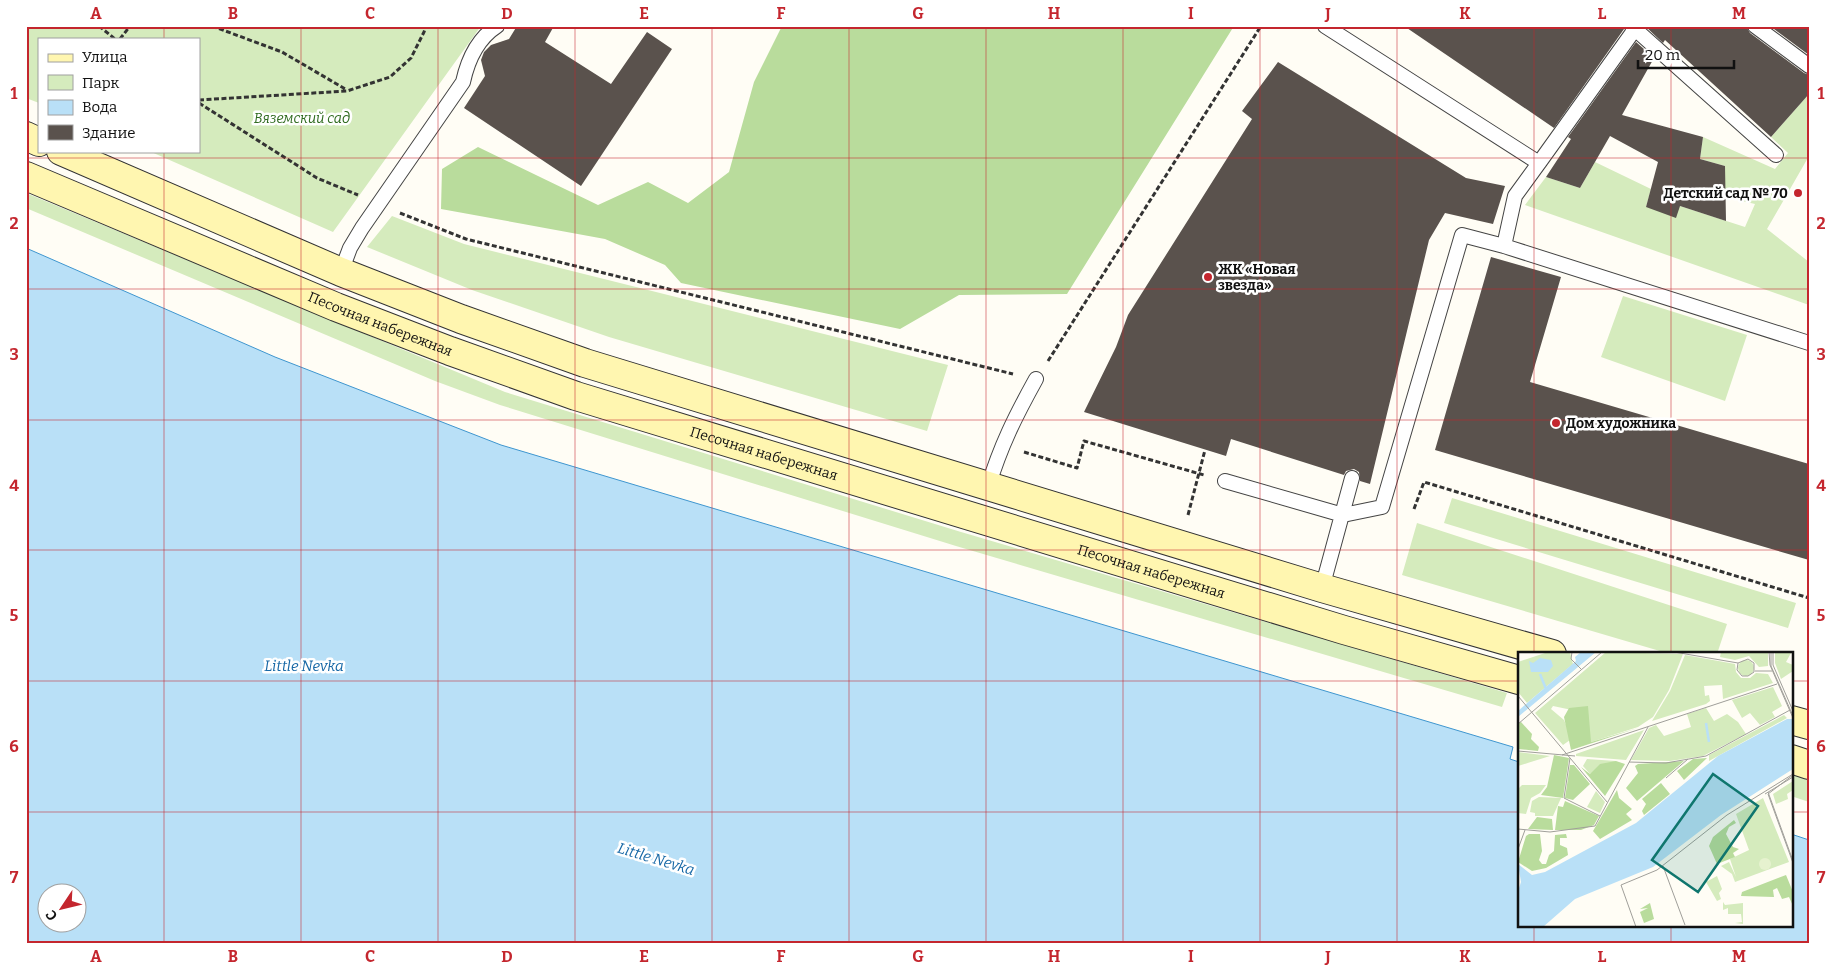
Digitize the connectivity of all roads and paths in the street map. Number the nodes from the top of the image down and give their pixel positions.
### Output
1 (99, 26) edge
2 (130, 26) edge
3 (212, 26) edge
4 (426, 26) edge
5 (497, 26) edge
6 (1262, 26) edge
7 (1325, 26) edge
8 (1755, 26) edge
9 (1633, 28) edge
10 (114, 38) edge
11 (121, 38) edge
12 (1809, 66) edge
13 (347, 90) junction
14 (200, 102) edge
15 (200, 103) edge
16 (26, 136) edge
17 (38, 142) edge
18 (63, 152) edge
19 (1776, 155) dead end
20 (1539, 163) junction
21 (26, 176) edge
22 (380, 204) junction
23 (1504, 246) junction
24 (340, 272) junction
25 (1809, 343) edge
26 (1036, 380) junction
27 (1002, 446) junction
28 (1205, 450) dead end
29 (1199, 474) junction
30 (1352, 478) dead end
31 (1225, 481) joint
32 (988, 487) junction
33 (1414, 510) dead end
34 (1343, 515) junction
35 (1187, 521) dead end
36 (1322, 588) junction
37 (1809, 598) edge
38 (1545, 652) edge
39 (1518, 680) edge
40 (1792, 720) edge
41 (1809, 725) edge
42 (1792, 760) edge
43 (1809, 765) edge

1 - 10 path
2 - 11 path
3 - 13 path
4 - 13 path
5 - 22 lane
6 - 26 path
7 - 20 lane
8 - 12 lane
9 - 19 lane
9 - 20 lane
13 - 14 path
15 - 22 path
16 - 17 main road
18 - 24 main road
20 - 23 lane
21 - 39 main road, Песочная набережная
22 - 24 lane
22 - 26 path
23 - 25 lane
23 - 34 lane
24 - 32 main road
26 - 27 lane
27 - 29 path
27 - 32 lane
28 - 29 path
29 - 31 path
29 - 35 path
30 - 34 lane
31 - 34 lane
32 - 36 main road
33 - 37 path
34 - 36 lane
36 - 38 main road
40 - 41 main road
42 - 43 main road

